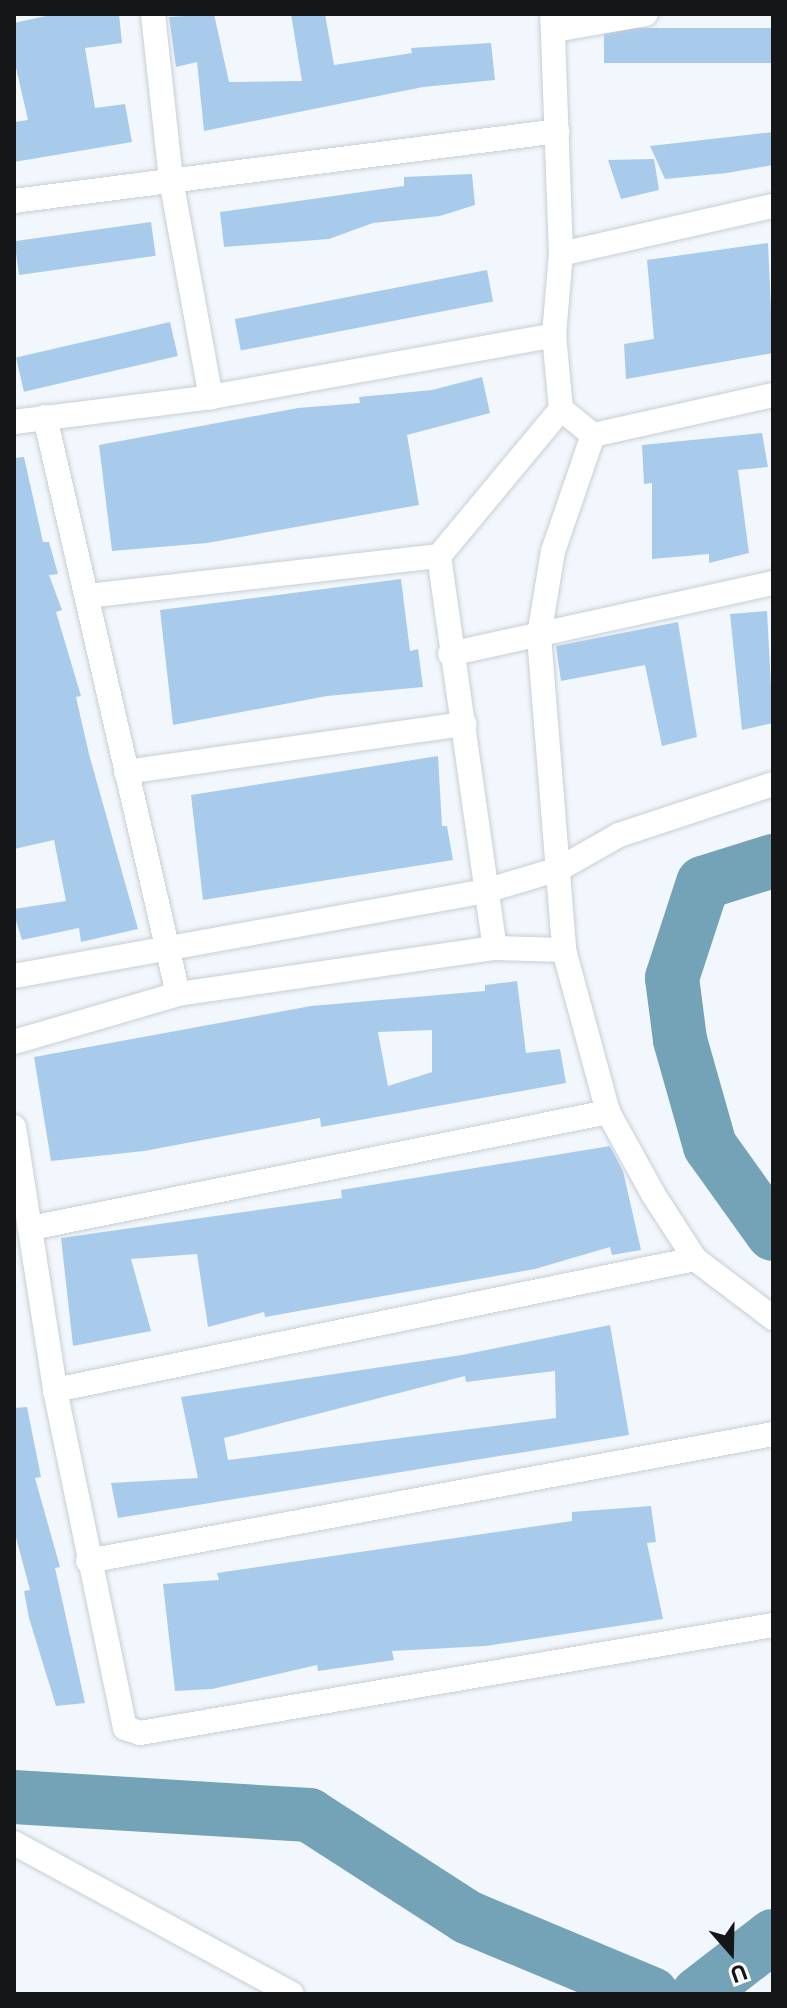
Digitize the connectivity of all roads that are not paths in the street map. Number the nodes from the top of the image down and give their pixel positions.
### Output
1 (153, 14) edge
2 (646, 14) edge
3 (553, 22) edge
4 (558, 131) junction
5 (171, 180) junction
6 (14, 201) edge
7 (773, 206) edge
8 (561, 254) junction
9 (554, 335) junction
10 (773, 395) edge
11 (211, 397) junction
12 (561, 409) junction
13 (45, 417) junction
14 (14, 422) edge
15 (593, 435) junction
16 (439, 556) junction
17 (773, 583) edge
18 (87, 596) junction
19 (539, 636) junction
20 (450, 654) junction
21 (465, 724) junction
22 (126, 772) junction
23 (773, 784) edge
24 (559, 869) junction
25 (485, 891) junction
26 (168, 943) junction
27 (495, 948) junction
28 (564, 950) junction
29 (14, 976) edge
30 (178, 994) junction
31 (14, 1042) edge
32 (608, 1112) junction
33 (14, 1127) edge
34 (31, 1228) junction
35 (695, 1259) junction
36 (773, 1318) edge
37 (55, 1390) junction
38 (773, 1434) edge
39 (88, 1561) junction
40 (773, 1625) edge
41 (14, 1843) edge
42 (292, 1994) edge

1 - 5 street
2 - 3 street
3 - 4 street
4 - 5 street
4 - 8 street
5 - 6 street
5 - 11 street
7 - 8 street
8 - 9 street
9 - 11 street
9 - 12 street
10 - 15 street
11 - 13 street
12 - 15 street
12 - 16 street
13 - 14 street
13 - 18 street
15 - 19 street
16 - 18 street
16 - 20 street
17 - 19 street
18 - 22 street
19 - 20 street
19 - 24 street
20 - 21 street
21 - 22 street
21 - 25 street
22 - 26 street
23 - 24 street
24 - 25 street
24 - 28 street
25 - 26 street
25 - 27 street
26 - 29 street
26 - 30 street
27 - 28 street
27 - 30 street
28 - 32 street
30 - 31 street
32 - 34 street
32 - 35 street
33 - 34 street
34 - 37 street
35 - 36 street
35 - 37 street
37 - 39 street
38 - 39 street
39 - 40 street
41 - 42 street

